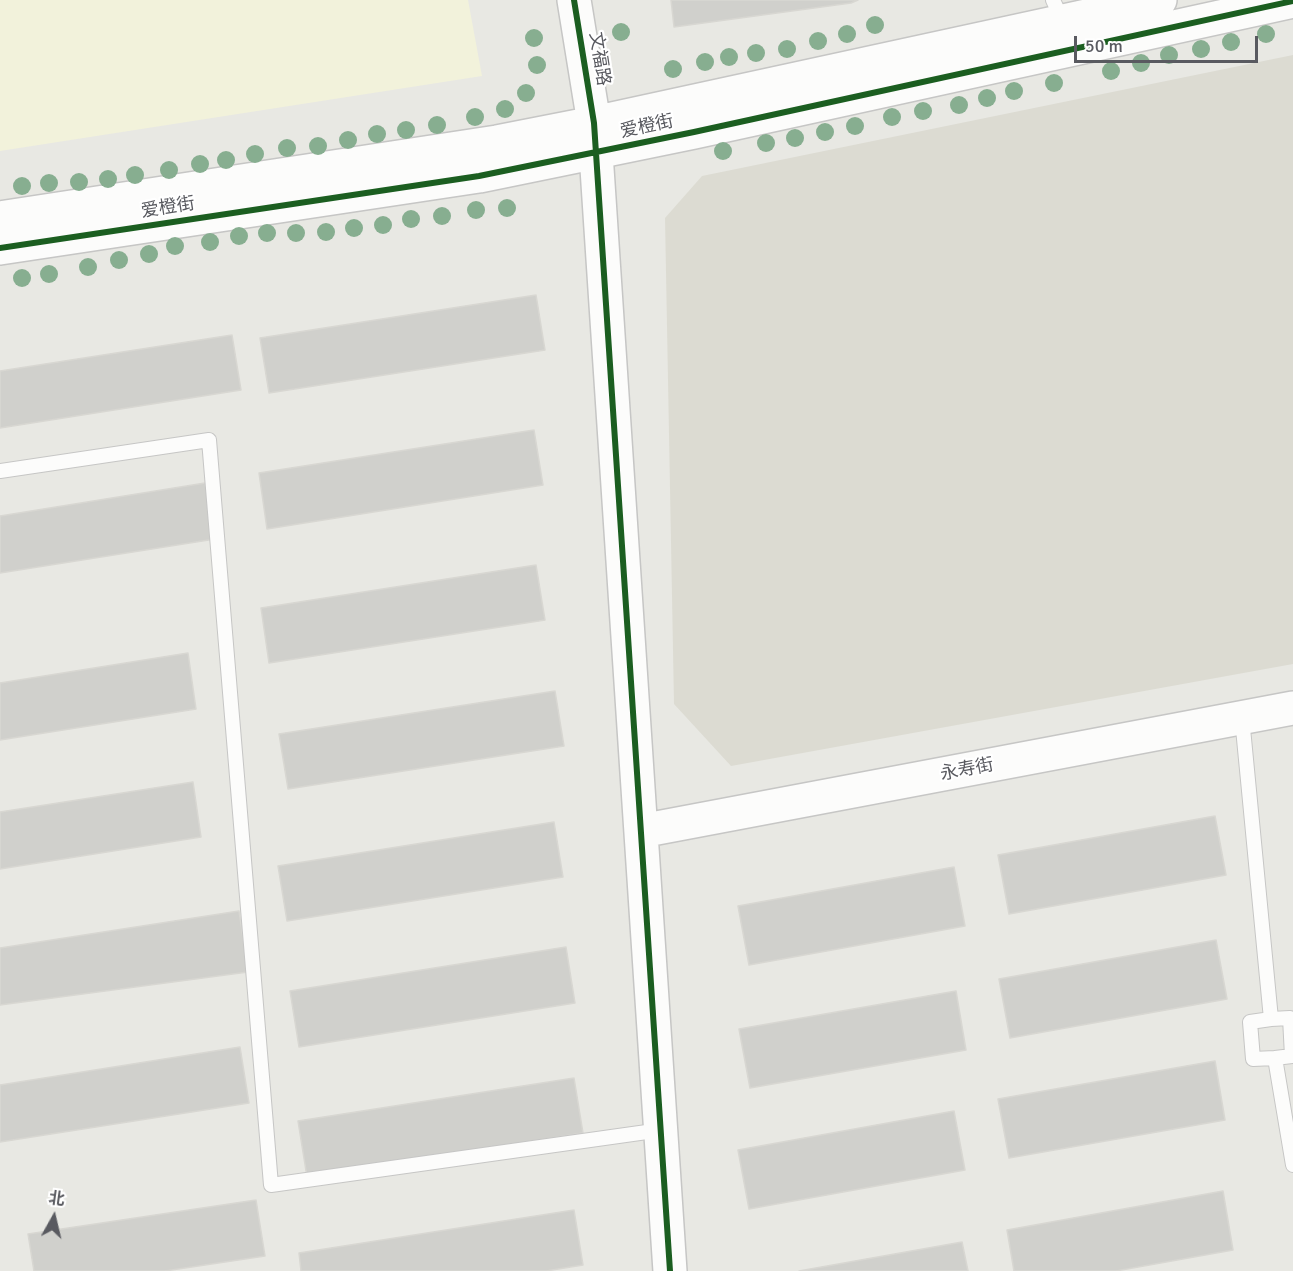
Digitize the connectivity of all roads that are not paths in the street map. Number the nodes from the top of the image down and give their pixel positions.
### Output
1 (574, 0) edge
2 (1160, 0) edge
3 (1293, 1) edge
4 (1058, 11) edge
5 (595, 138) junction
6 (0, 218) edge
7 (0, 248) edge
8 (0, 471) edge
9 (1293, 708) edge
10 (1242, 718) junction
11 (641, 831) junction
12 (1271, 1019) junction
13 (1275, 1058) junction
14 (661, 1130) junction
15 (1293, 1165) edge
16 (670, 1271) edge

1 - 5 street, 文福路
2 - 4 street, 爱橙街
3 - 5 street, 爱橙街
4 - 5 street, 爱橙街
5 - 6 street, 爱橙街
5 - 7 street, 爱橙街
5 - 11 street, 文福路
8 - 14 lane
9 - 10 street, 永寿街
10 - 11 street, 永寿街
10 - 12 lane
11 - 14 street, 文福路
12 - 13 lane
12 - 13 lane
13 - 15 lane
14 - 16 street, 文福路

